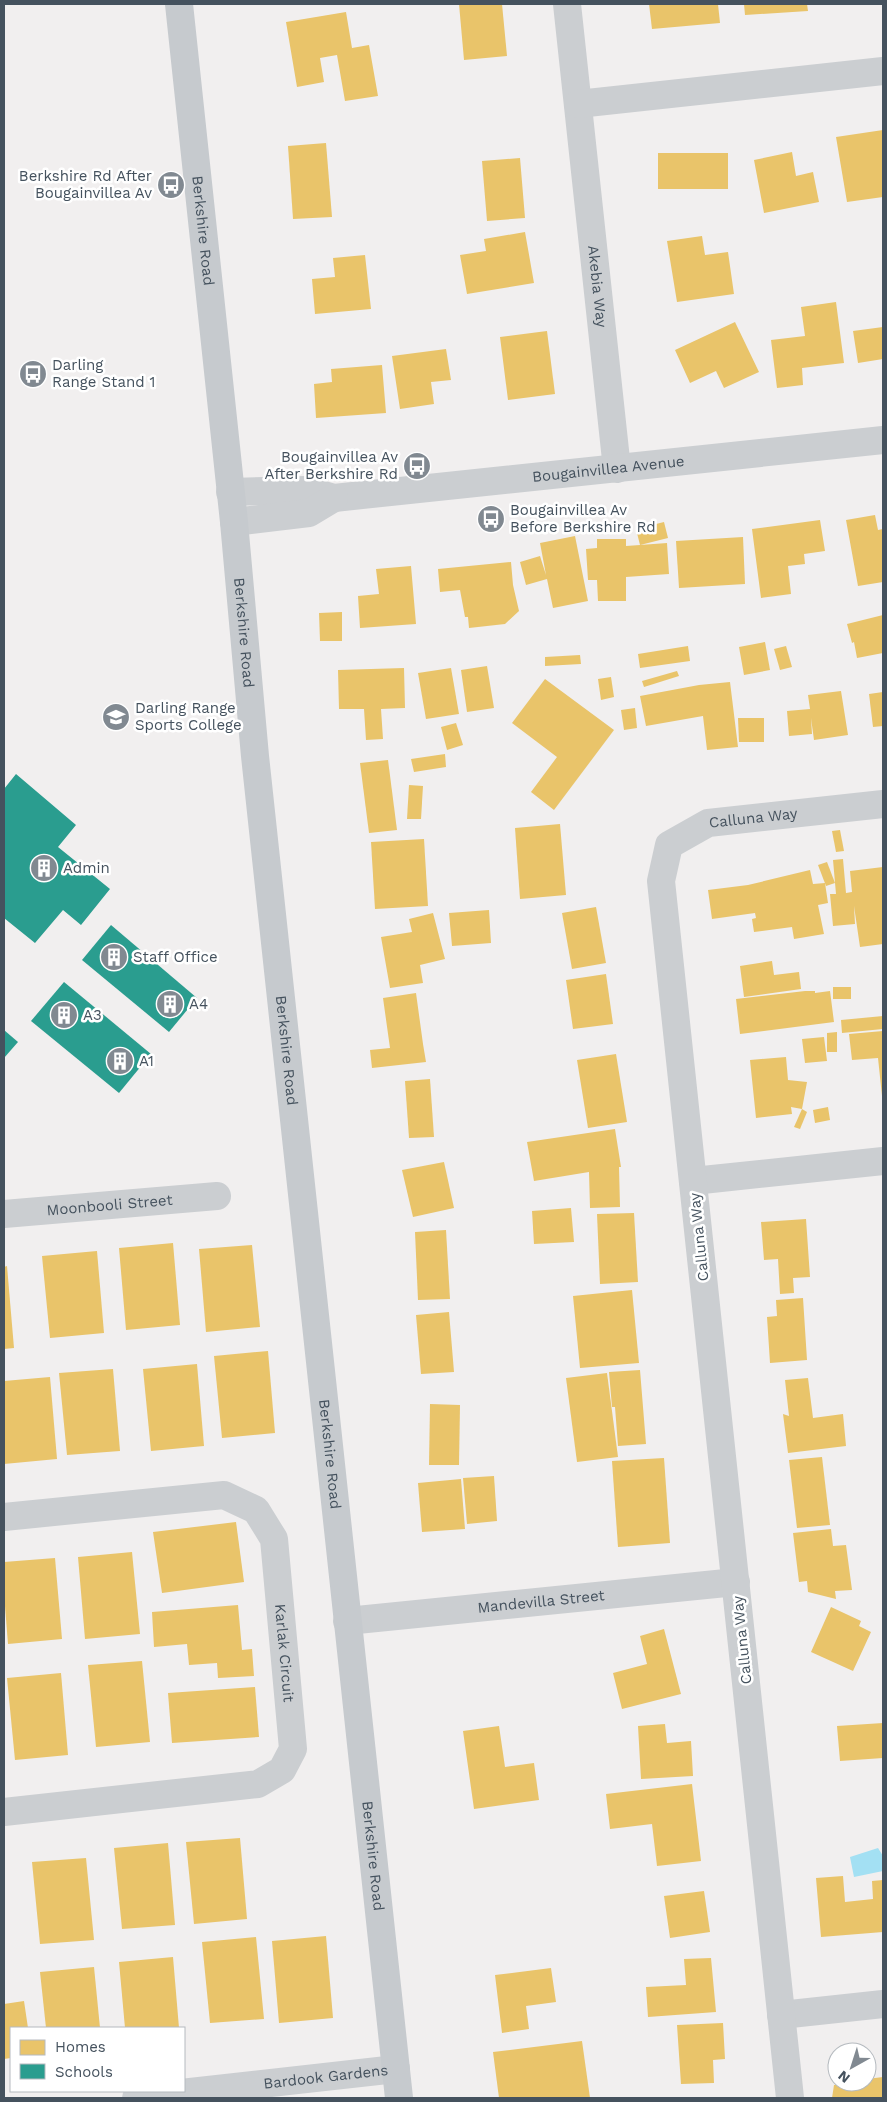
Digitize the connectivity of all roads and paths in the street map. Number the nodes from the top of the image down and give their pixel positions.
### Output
1 (179, 4) edge
2 (567, 4) edge
3 (883, 71) edge
4 (578, 104) junction
5 (883, 440) edge
6 (617, 469) junction
7 (230, 492) junction
8 (334, 498) junction
9 (234, 522) junction
10 (883, 804) edge
11 (883, 1161) edge
12 (693, 1181) junction
13 (217, 1196) dead end
14 (4, 1214) edge
15 (4, 1517) edge
16 (736, 1582) junction
17 (347, 1621) junction
18 (4, 1812) edge
19 (883, 2004) edge
20 (781, 2015) junction
21 (396, 2069) junction
22 (136, 2098) edge
23 (399, 2098) edge
24 (790, 2098) edge

1 - 7 main road, Berkshire Road
2 - 4 street, Akebia Way
3 - 4 street
4 - 6 street, Akebia Way
5 - 6 street, Bougainvillea Avenue
6 - 8 street, Bougainvillea Avenue
7 - 8 street, Bougainvillea Avenue
7 - 9 main road, Berkshire Road
8 - 9 street, Bougainvillea Avenue
9 - 17 main road, Berkshire Road
10 - 12 street, Calluna Way
11 - 12 street, Calluna Way
12 - 16 street, Calluna Way
13 - 14 street, Moonbooli Street
15 - 18 street, Karlak Circuit
16 - 17 street, Mandevilla Street
16 - 20 street, Calluna Way
17 - 21 main road, Berkshire Road
19 - 20 street
20 - 24 street, Calluna Way
21 - 22 street, Bardook Gardens
21 - 23 main road, Berkshire Road

